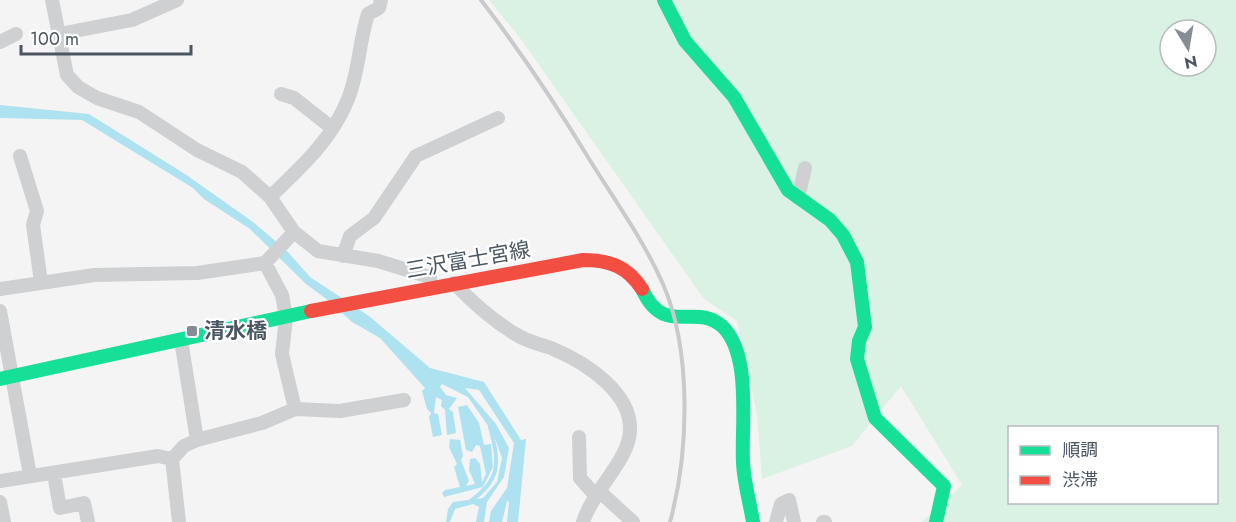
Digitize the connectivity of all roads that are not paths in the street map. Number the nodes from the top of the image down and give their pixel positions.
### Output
1 (52, 0) edge
2 (177, 0) edge
3 (381, 0) edge
4 (664, 0) edge
5 (16, 34) dead end
6 (59, 34) junction
7 (0, 42) edge
8 (281, 94) dead end
9 (498, 118) dead end
10 (332, 128) junction
11 (20, 156) dead end
12 (805, 168) dead end
13 (270, 197) junction
14 (798, 198) junction
15 (290, 237) junction
16 (343, 256) junction
17 (269, 259) junction
18 (41, 282) junction
19 (454, 284) junction
20 (431, 288) junction
21 (0, 289) edge
22 (0, 311) edge
23 (286, 318) junction
24 (181, 340) junction
25 (6, 377) edge
26 (404, 400) dead end
27 (295, 408) junction
28 (579, 437) dead end
29 (197, 440) junction
30 (172, 459) junction
31 (54, 474) junction
32 (30, 475) junction
33 (0, 481) edge
34 (597, 493) junction
35 (1, 506) edge
36 (4, 522) edge
37 (88, 522) edge
38 (179, 522) edge
39 (583, 522) edge
40 (633, 522) edge
41 (753, 522) edge
42 (776, 522) edge
43 (794, 522) edge
44 (936, 522) edge

1 - 6 street
2 - 6 street
3 - 10 street
4 - 14 main road
5 - 7 street
6 - 13 street
8 - 10 street
9 - 16 street
10 - 13 street
11 - 18 street
12 - 14 street
13 - 15 street
14 - 44 main road
15 - 16 street
15 - 17 street
16 - 20 street
17 - 18 street
17 - 23 street
18 - 21 street
19 - 20 main road, 三沢富士宮線
19 - 34 street
19 - 41 main road, 三沢富士宮線
20 - 23 main road, 三沢富士宮線
22 - 25 street
23 - 24 main road, 三沢富士宮線
23 - 27 street
24 - 25 main road, 三沢富士宮線
24 - 29 street
25 - 32 street
26 - 27 street
27 - 29 street
28 - 34 street
29 - 30 street
30 - 31 street
30 - 38 street
31 - 32 street
31 - 37 street
32 - 33 street
34 - 39 street
34 - 40 street
35 - 36 street
42 - 43 street

